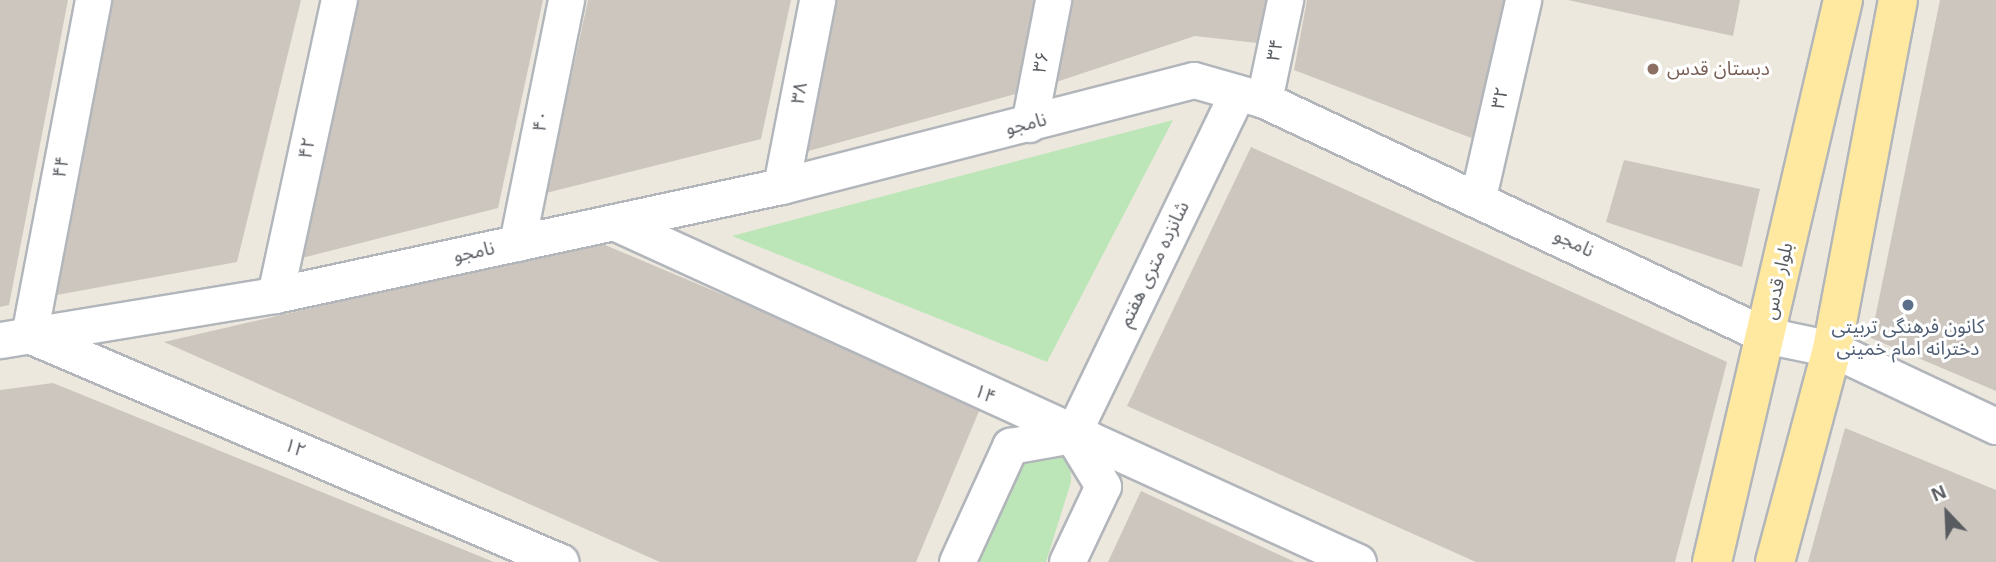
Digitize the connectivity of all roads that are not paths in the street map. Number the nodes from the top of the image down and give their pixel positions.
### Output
1 (93, 0) edge
2 (339, 0) edge
3 (566, 0) edge
4 (817, 0) edge
5 (1053, 0) edge
6 (1285, 0) edge
7 (1523, 0) edge
8 (1843, 0) edge
9 (1898, 0) edge
10 (1250, 96) junction
11 (1029, 124) junction
12 (781, 186) junction
13 (1478, 197) junction
14 (614, 222) junction
15 (517, 243) junction
16 (275, 295) junction
17 (1765, 335) junction
18 (14, 337) edge
19 (1832, 349) junction
20 (1996, 426) edge
21 (1072, 435) junction
22 (561, 562) edge
23 (957, 562) edge
24 (1067, 562) edge
25 (1358, 562) edge
26 (1712, 562) edge
27 (1775, 562) edge

1 - 18 street, ۴۴
2 - 16 street, ۴۲
3 - 15 street, ۴۰
4 - 12 street, ۳۸
5 - 11 street, ۳۶
6 - 10 street, ۳۴
7 - 13 street, ۳۲
8 - 17 main road, بلوار قدس
9 - 19 main road
10 - 11 street, نامجو
10 - 13 street, نامجو
10 - 21 street, شانزده متری هفتم
11 - 12 street, نامجو
12 - 14 street, نامجو
13 - 17 street, نامجو
14 - 15 street, نامجو
14 - 21 street, ۱۴
15 - 16 street, نامجو
16 - 18 street, نامجو
17 - 19 street, نامجو
17 - 26 main road, بلوار قدس
18 - 22 street, ۱۲
19 - 20 street, نامجو
19 - 27 main road
21 - 23 street
21 - 24 street
21 - 25 street, ۱۴

